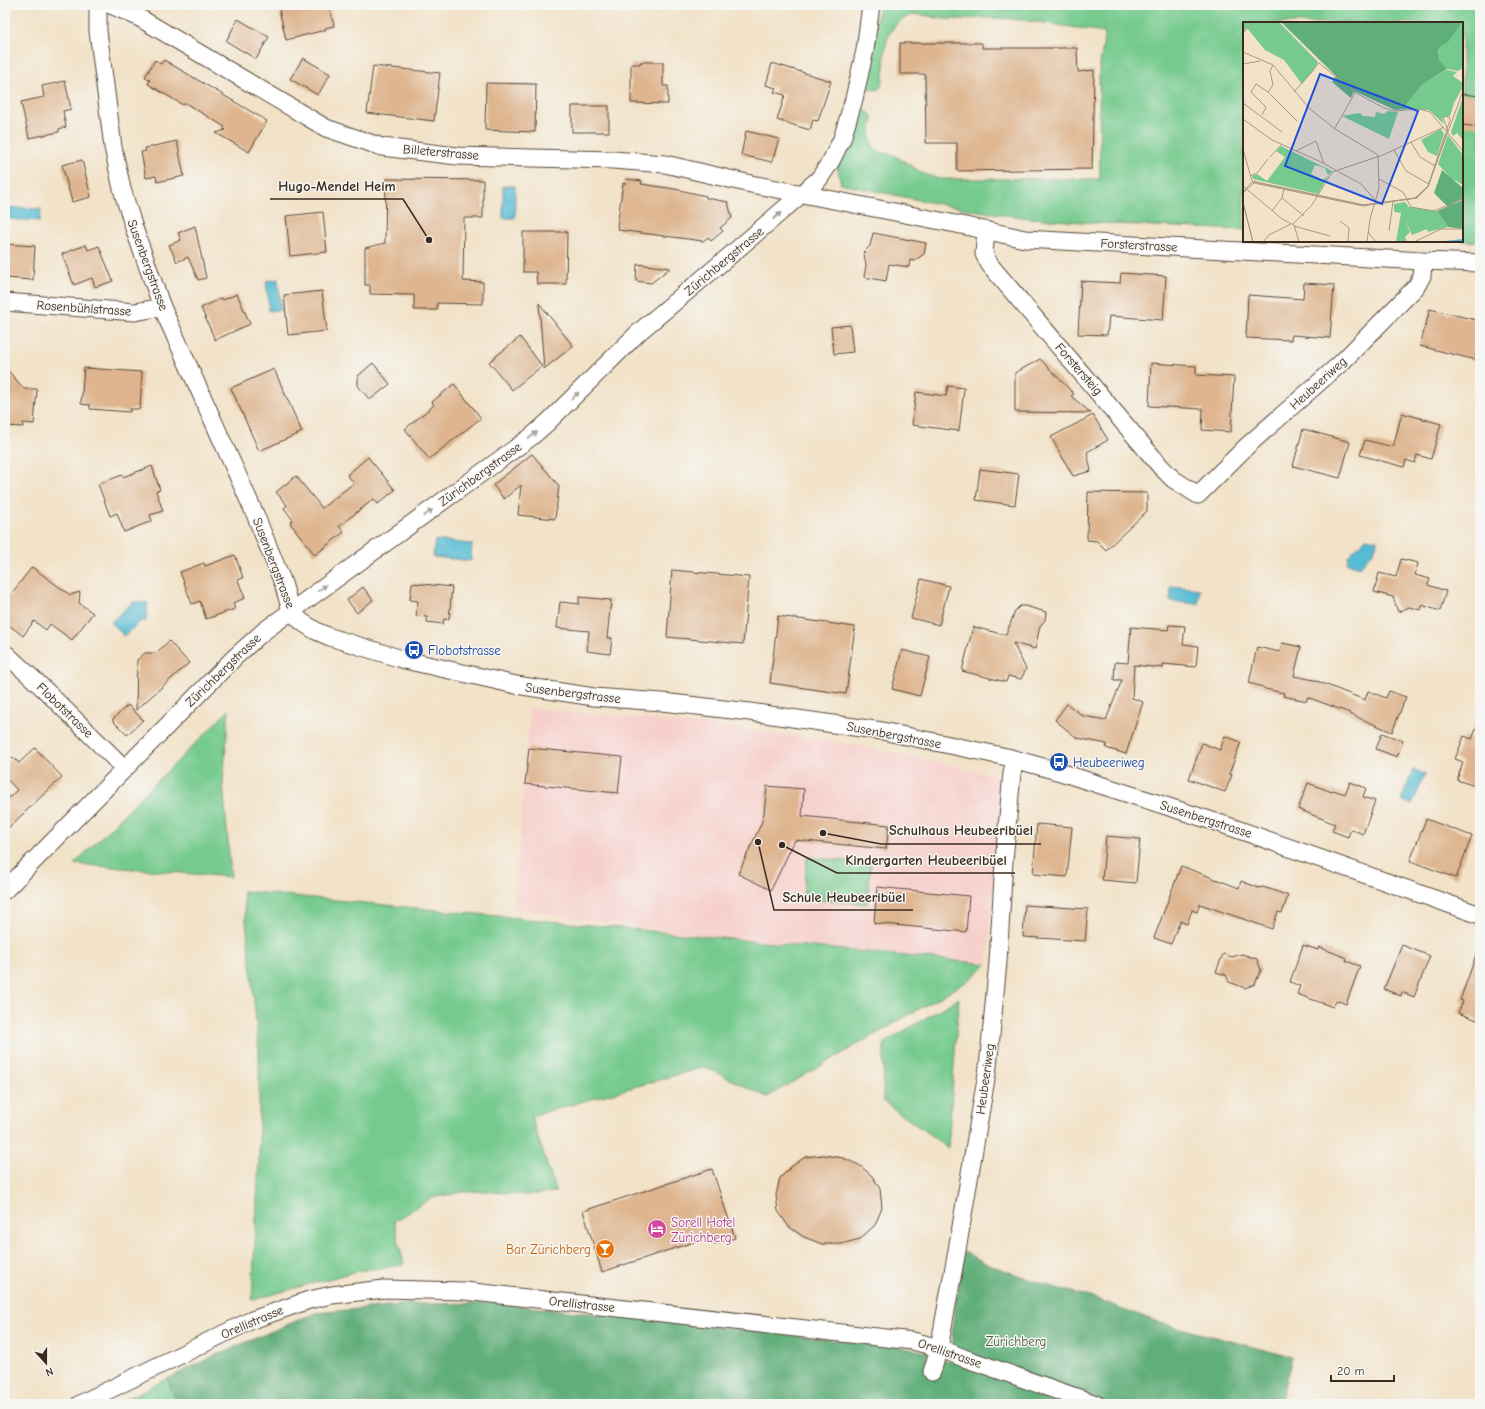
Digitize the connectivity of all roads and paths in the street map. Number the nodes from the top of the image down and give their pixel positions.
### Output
1 (98, 5) edge
2 (111, 5) edge
3 (872, 5) edge
4 (802, 194) junction
5 (986, 230) junction
6 (1423, 261) junction
7 (1480, 263) edge
8 (5, 302) edge
9 (162, 307) junction
10 (1198, 495) joint
11 (291, 611) junction
12 (5, 654) edge
13 (1015, 760) junction
14 (124, 768) junction
15 (5, 890) edge
16 (1480, 915) edge
17 (939, 1348) junction
18 (932, 1372) dead end
19 (80, 1404) edge
20 (1096, 1404) edge

1 - 9 street, Susenbergstrasse
2 - 4 street, Billeterstrasse
3 - 4 street, Zürichbergstrasse
4 - 5 street, Forsterstrasse
11 -> 4 street, Zürichbergstrasse
5 - 6 street, Forsterstrasse
5 - 10 street, Forstersteig
6 - 7 street, Forsterstrasse
6 - 10 street, Heubeeriweg
8 - 9 street, Rosenbühlstrasse
9 - 11 street, Susenbergstrasse
11 - 13 street, Susenbergstrasse
11 - 14 street, Zürichbergstrasse
12 - 14 street, Flobotstrasse
13 - 16 street, Susenbergstrasse
13 - 17 street, Heubeeriweg
14 - 15 street, Zürichbergstrasse
17 - 18 street, Heubeeriweg
17 - 19 street, Orellistrasse
17 - 20 street, Orellistrasse

